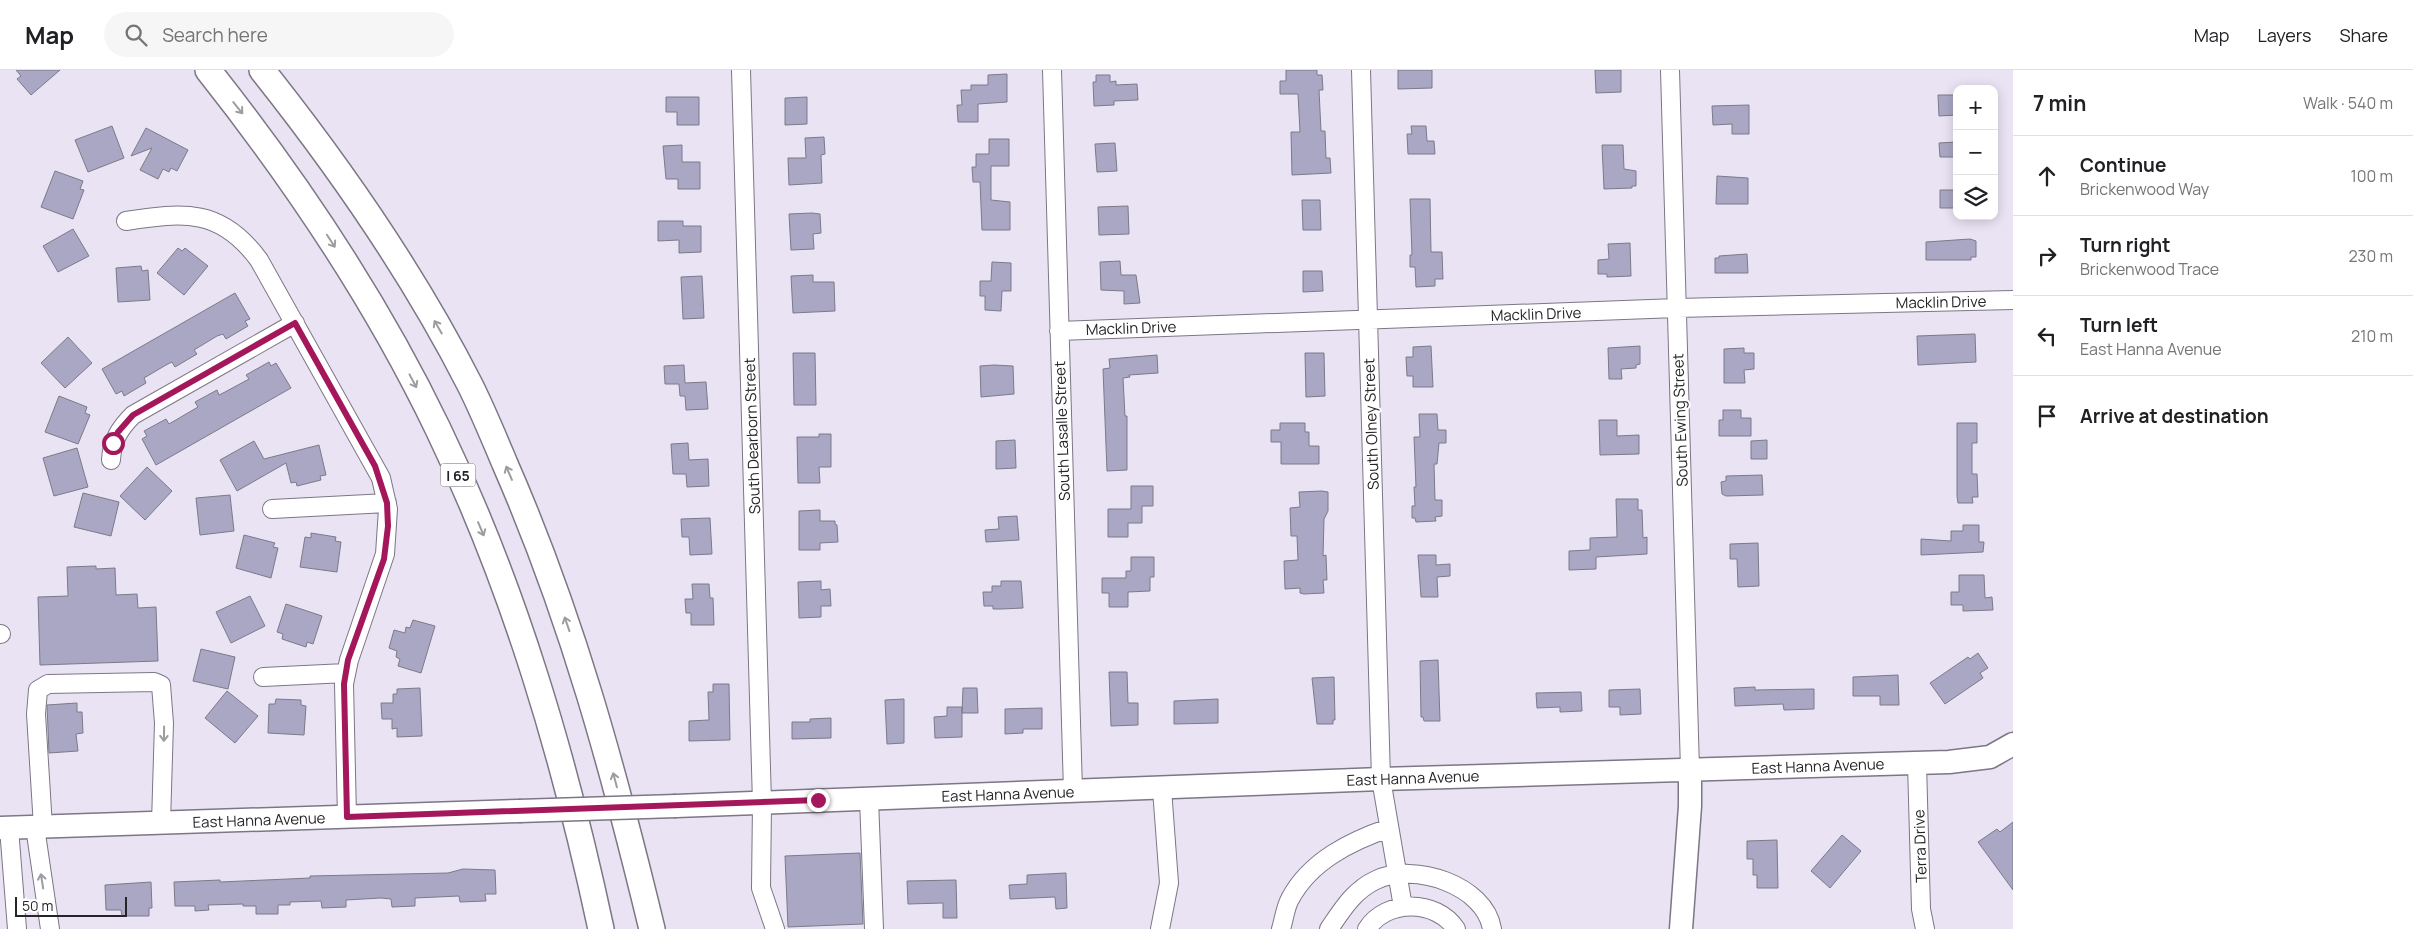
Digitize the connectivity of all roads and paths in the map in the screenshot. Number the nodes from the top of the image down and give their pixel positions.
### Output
1 (208, 70) edge
2 (262, 70) edge
3 (741, 70) edge
4 (1052, 70) edge
5 (1361, 70) edge
6 (1670, 70) edge
7 (126, 221) dead end
8 (2013, 300) edge
9 (1676, 308) junction
10 (1368, 320) junction
11 (295, 323) junction
12 (1060, 331) junction
13 (111, 460) dead end
14 (387, 503) junction
15 (272, 508) dead end
16 (346, 672) junction
17 (263, 677) dead end
18 (2013, 744) edge
19 (1917, 763) junction
20 (1690, 770) junction
21 (1381, 779) junction
22 (1162, 788) junction
23 (1073, 791) junction
24 (869, 799) junction
25 (762, 802) junction
26 (347, 817) junction
27 (161, 823) junction
28 (39, 827) junction
29 (4, 828) edge
30 (1390, 828) junction
31 (628, 829) junction
32 (1397, 872) junction
33 (1403, 906) junction
34 (17, 929) edge
35 (50, 929) edge
36 (601, 929) edge
37 (652, 929) edge
38 (658, 929) edge
39 (775, 929) edge
40 (874, 929) edge
41 (1160, 929) edge
42 (1281, 929) edge
43 (1329, 929) edge
44 (1367, 929) edge
45 (1456, 929) edge
46 (1492, 929) edge
47 (1681, 929) edge
48 (1925, 929) edge

1 -> 36 highway, I 65
31 -> 2 highway
3 - 25 street, South Dearborn Street
4 - 12 street, South Lasalle Street
5 - 10 street, South Olney Street
6 - 9 street, South Ewing Street
7 - 11 street
8 - 9 street, Macklin Drive
9 - 10 street, Macklin Drive
9 - 20 street, South Ewing Street
10 - 12 street, Macklin Drive
10 - 21 street, South Olney Street
11 - 13 street
11 - 14 street
12 - 23 street, South Lasalle Street
14 - 15 street
14 - 16 street
16 - 17 street
16 - 26 street
18 - 19 main road, East Hanna Avenue
19 - 20 main road, East Hanna Avenue
19 - 48 street, Terra Drive
20 - 21 main road, East Hanna Avenue
20 - 47 main road
21 - 22 main road, East Hanna Avenue
21 - 30 street, South Olney Street
22 - 23 main road, East Hanna Avenue
22 - 41 street
23 - 24 main road, East Hanna Avenue
24 - 25 main road, East Hanna Avenue
24 - 40 street
25 - 26 main road, East Hanna Avenue, bridge
25 - 39 street, South Dearborn Street
26 - 27 main road, East Hanna Avenue
27 - 28 main road, East Hanna Avenue
28 -> 27 street
28 - 29 main road, East Hanna Avenue
35 -> 28 street
29 - 34 street
30 - 32 street, South Olney Street
30 - 42 street
31 - 37 highway
31 - 38 highway
32 - 33 street, South Olney Street
32 - 43 street
32 - 46 street
33 - 44 street
33 - 45 street

